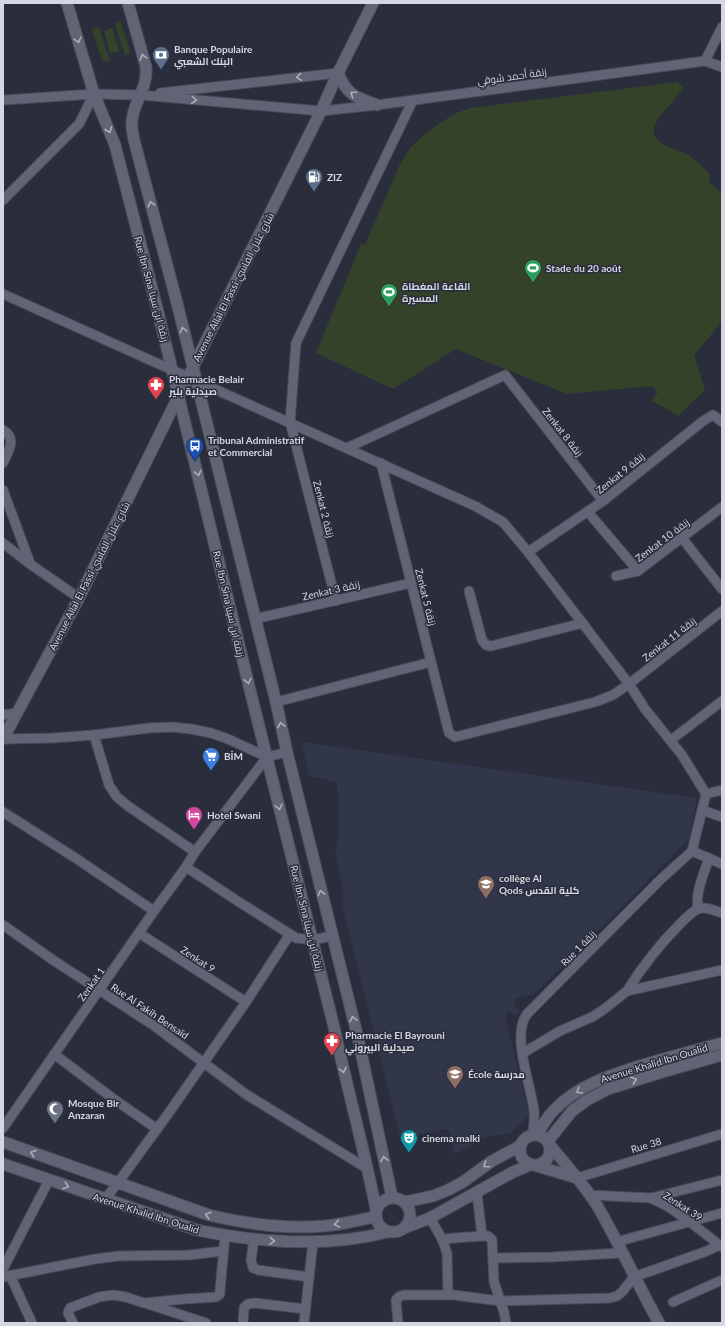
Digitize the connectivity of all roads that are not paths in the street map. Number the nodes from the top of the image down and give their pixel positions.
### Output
1 (67, 3) edge
2 (128, 3) edge
3 (373, 3) edge
4 (722, 27) edge
5 (705, 61) junction
6 (722, 67) edge
7 (338, 73) junction
8 (94, 94) junction
9 (141, 95) junction
10 (3, 100) edge
11 (413, 100) junction
12 (377, 105) junction
13 (321, 112) junction
14 (3, 200) edge
15 (3, 294) edge
16 (173, 370) junction
17 (192, 375) junction
18 (179, 394) junction
19 (290, 422) junction
20 (722, 422) edge
21 (3, 430) edge
22 (347, 448) junction
23 (3, 463) edge
24 (381, 463) junction
25 (3, 490) edge
26 (603, 501) junction
27 (722, 507) edge
28 (588, 512) junction
29 (682, 538) junction
30 (3, 543) edge
31 (528, 552) junction
32 (30, 564) junction
33 (638, 572) junction
34 (616, 576) dead end
35 (411, 583) junction
36 (722, 589) edge
37 (469, 591) dead end
38 (79, 598) junction
39 (336, 601) junction
40 (722, 611) edge
41 (255, 619) junction
42 (583, 623) junction
43 (431, 662) junction
44 (629, 684) junction
45 (722, 701) edge
46 (276, 702) junction
47 (18, 713) junction
48 (3, 714) edge
49 (94, 735) junction
50 (452, 736) joint
51 (3, 739) edge
52 (671, 740) junction
53 (287, 752) junction
54 (267, 757) junction
55 (722, 790) edge
56 (706, 794) junction
57 (702, 810) junction
58 (3, 812) edge
59 (722, 817) edge
60 (692, 851) junction
61 (195, 852) junction
62 (709, 858) junction
63 (722, 864) edge
64 (186, 867) junction
65 (698, 909) junction
66 (154, 911) junction
67 (722, 913) edge
68 (3, 925) edge
69 (139, 934) junction
70 (290, 934) junction
71 (332, 936) junction
72 (312, 940) junction
73 (722, 970) edge
74 (100, 990) junction
75 (627, 991) junction
76 (246, 1002) junction
77 (722, 1043) edge
78 (523, 1053) junction
79 (54, 1054) junction
80 (722, 1055) edge
81 (204, 1062) junction
82 (3, 1128) edge
83 (157, 1129) junction
84 (722, 1134) edge
85 (535, 1135) junction
86 (3, 1142) edge
87 (548, 1143) junction
88 (520, 1146) junction
89 (3, 1164) edge
90 (534, 1165) junction
91 (368, 1169) junction
92 (577, 1178) junction
93 (49, 1180) junction
94 (722, 1180) edge
95 (117, 1184) junction
96 (477, 1193) junction
97 (590, 1195) junction
98 (392, 1197) junction
99 (651, 1198) junction
100 (105, 1199) junction
101 (405, 1202) junction
102 (376, 1213) junction
103 (722, 1213) edge
104 (430, 1218) junction
105 (690, 1222) junction
106 (404, 1228) junction
107 (388, 1232) junction
108 (225, 1236) junction
109 (482, 1236) junction
110 (254, 1239) junction
111 (442, 1239) junction
112 (313, 1242) junction
113 (616, 1242) junction
114 (720, 1246) edge
115 (223, 1251) junction
116 (621, 1253) junction
117 (493, 1258) junction
118 (5, 1274) edge
119 (309, 1277) junction
120 (634, 1277) junction
121 (722, 1280) edge
122 (448, 1295) junction
123 (500, 1301) junction
124 (672, 1302) dead end
125 (144, 1303) junction
126 (305, 1309) junction
127 (32, 1323) edge
128 (73, 1323) edge
129 (206, 1323) edge
130 (243, 1323) edge
131 (304, 1323) edge
132 (398, 1323) edge
133 (506, 1323) edge
134 (659, 1323) edge

1 -> 8 main road, Rue Ibn Sina زنقة ابن سينا
9 -> 2 main road, Rue Ibn Sina زنقة ابن سينا
3 - 7 main road, Avenue Allal El Fassi شارع علال الفاسي
4 - 5 street
5 - 6 street
5 - 11 street, زنقة أحمد شوقي
7 -> 9 street
12 -> 7 main road
7 - 13 main road, Avenue Allal El Fassi شارع علال الفاسي
8 - 9 street
8 - 10 street
8 - 14 street
8 -> 16 main road, Rue Ibn Sina زنقة ابن سينا
9 -> 13 street, زنقة أحمد شوقي
17 -> 9 main road, Rue Ibn Sina زنقة ابن سينا
11 - 12 street, زنقة أحمد شوقي
11 - 19 street, Zenkat 2 زنقة
12 - 13 street, زنقة أحمد شوقي
13 - 17 main road, Avenue Allal El Fassi شارع علال الفاسي
15 - 16 street
16 - 17 street
16 - 18 main road, Rue Ibn Sina زنقة ابن سينا
17 - 18 main road, Avenue Allal El Fassi شارع علال الفاسي
17 - 19 street
17 - 41 main road, Rue Ibn Sina زنقة ابن سينا
18 - 38 main road, Avenue Allal El Fassi شارع علال الفاسي
18 -> 54 main road, Rue Ibn Sina زنقة ابن سينا
19 - 22 street
19 - 39 street, Zenkat 2 زنقة
20 - 26 street, Zenkat 9 زنقة
21 - 23 street
22 - 24 street
22 - 26 street, Zenkat 8 زنقة
24 - 31 street
24 - 35 street, Zenkat 5 زنقة
25 - 32 street
26 - 28 street, Zenkat 9 زنقة
27 - 29 street, Zenkat 10 زنقة
28 - 31 street, Zenkat 9 زنقة
28 - 33 street, Zenkat 10 زنقة
29 - 33 street, Zenkat 10 زنقة
29 - 36 street
30 - 32 street
31 - 42 street
32 - 38 street
33 - 34 street
35 - 39 street, Zenkat 3 زنقة
35 - 43 street, Zenkat 5 زنقة
37 - 42 street
38 - 47 main road, Avenue Allal El Fassi شارع علال الفاسي
39 - 41 street, Zenkat 3 زنقة
40 - 44 street, Zenkat 11 زنقة
41 - 46 main road, Rue Ibn Sina زنقة ابن سينا
42 - 44 street
43 - 46 street
43 - 50 street, Zenkat 5 زنقة
44 - 50 street, Zenkat 11 زنقة
44 - 52 street
45 - 52 street
53 -> 46 main road, Rue Ibn Sina زنقة ابن سينا
47 - 48 street
47 - 51 main road, Avenue Allal El Fassi شارع علال الفاسي
49 - 51 street
49 - 54 street
49 - 61 street
52 - 56 street
53 - 54 street
71 -> 53 main road, Rue Ibn Sina زنقة ابن سينا
54 - 61 street, Zenkat 1
54 -> 72 main road, Rue Ibn Sina زنقة ابن سينا
55 - 56 street
56 - 57 street
57 - 59 street
57 - 60 street
58 - 66 street
60 - 62 street
60 - 78 street, Rue 1 زنقة
61 - 64 street, Zenkat 1
62 - 63 street
62 - 65 street
64 - 66 street, Zenkat 1
64 - 70 street
65 - 67 street
65 - 75 street
66 - 69 street, Zenkat 1
68 - 74 street, Rue Al Fakih Bensaïd
69 - 74 street, Zenkat 1
69 - 76 street, Zenkat 9
70 - 72 street
70 - 76 street
71 - 72 street
98 -> 71 main road, Rue Ibn Sina زنقة ابن سينا
72 -> 91 main road, Rue Ibn Sina زنقة ابن سينا
73 - 75 street
74 - 79 street, Zenkat 1
74 - 81 street, Rue Al Fakih Bensaïd
75 - 78 street
76 - 81 street
77 -> 85 main road, Avenue Khalid Ibn Oualid
78 - 85 street, Rue 1 زنقة
79 - 82 street, Zenkat 1
79 - 83 street
87 -> 80 main road, Avenue Khalid Ibn Oualid
81 - 83 street
81 - 91 street, Rue Al Fakih Bensaïd
83 - 95 street
84 - 92 street, Rue 38
85 - 87 main road
85 - 88 main road
95 -> 86 main road, Avenue Khalid Ibn Oualid
87 - 90 main road
87 - 92 main road
88 - 90 main road
88 -> 101 main road
89 - 93 main road, Avenue Khalid Ibn Oualid
90 - 92 main road
90 - 96 main road
91 - 102 main road, Rue Ibn Sina زنقة ابن سينا
92 - 97 main road
93 -> 100 main road, Avenue Khalid Ibn Oualid
93 - 118 street
94 - 99 street, Zenkat 39
95 - 100 street
102 -> 95 main road, Avenue Khalid Ibn Oualid
96 - 104 main road
96 - 109 street
97 - 99 street, Zenkat 39
97 - 113 main road
98 - 101 main road
98 - 102 main road
99 - 105 street, Zenkat 39
100 - 108 main road, Avenue Khalid Ibn Oualid
101 - 106 main road
102 - 107 main road
103 - 105 street
104 - 106 main road
104 - 111 street
105 - 113 street
105 - 114 street, Zenkat 39
106 - 107 main road
107 - 112 main road, Avenue Khalid Ibn Oualid
108 - 110 main road, Avenue Khalid Ibn Oualid
108 - 115 street
109 - 111 street
109 - 117 street
110 -> 112 main road, Avenue Khalid Ibn Oualid
110 - 119 street
111 - 122 street
112 - 119 street
113 - 116 main road
114 - 120 street
115 - 118 street
115 - 125 street
116 - 117 street
116 - 120 main road
117 - 123 street
118 - 127 street
119 - 126 street
120 - 123 street
120 - 134 main road
121 - 124 street
122 - 123 street
122 - 132 street
123 - 133 street
125 - 128 street
125 - 129 street
126 - 130 street
126 - 131 street

